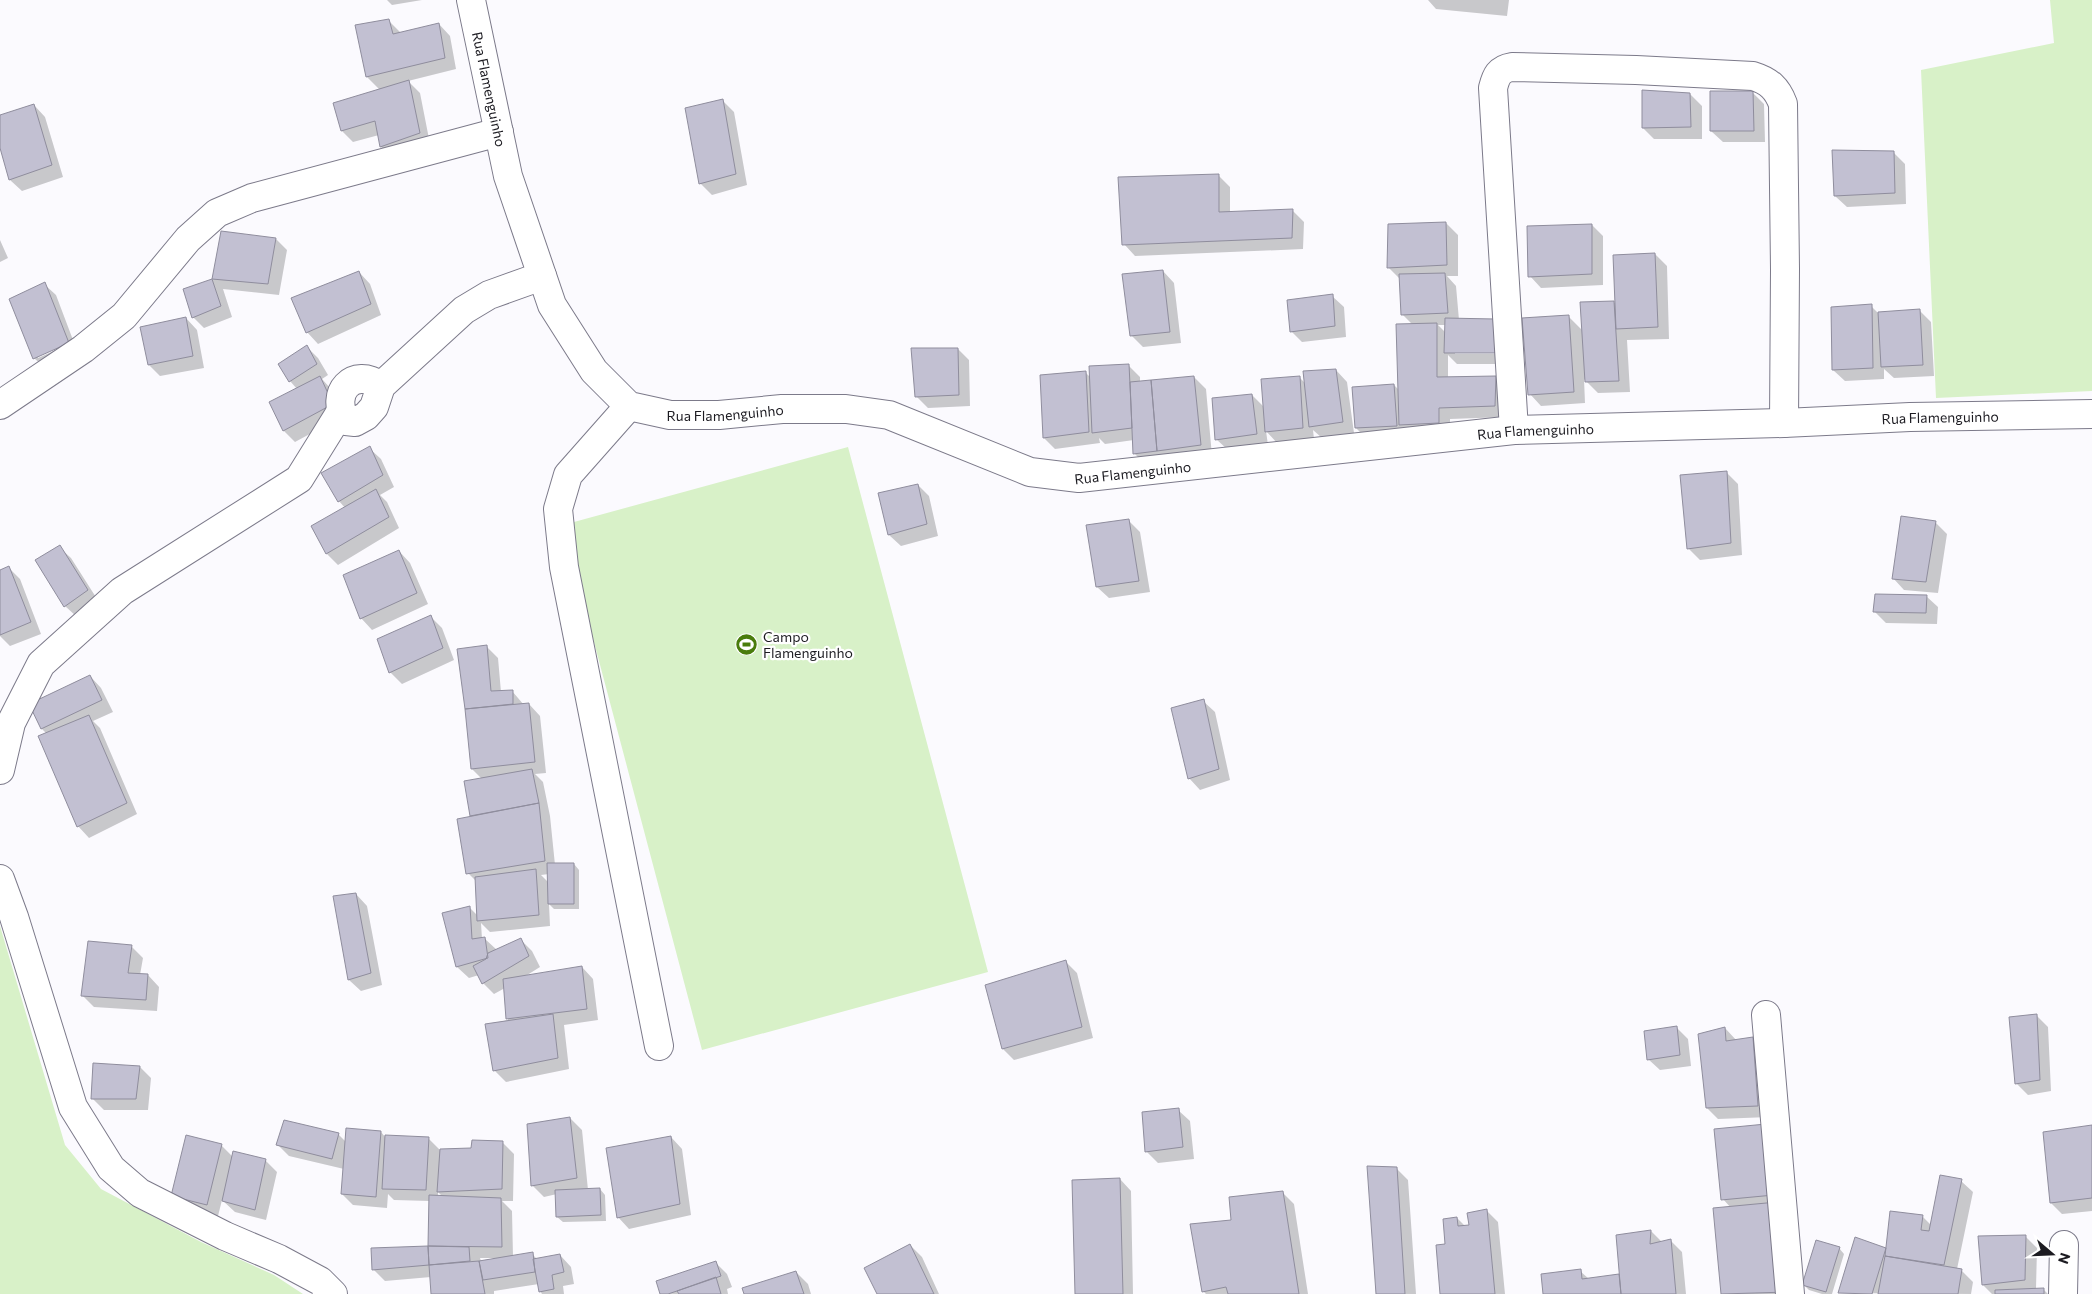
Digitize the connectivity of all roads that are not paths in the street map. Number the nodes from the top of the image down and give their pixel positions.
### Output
1 (471, 0) edge
2 (499, 132) junction
3 (542, 276) junction
4 (0, 405) edge
5 (629, 406) junction
6 (2092, 414) edge
7 (1784, 423) junction
8 (1514, 430) junction
9 (0, 770) edge
10 (0, 879) edge
11 (1766, 1015) dead end
12 (659, 1046) dead end
13 (2064, 1245) dead end
14 (333, 1294) edge
15 (1790, 1294) edge
16 (2063, 1294) edge

1 - 2 street, Rua Flamenguinho
2 - 3 street, Rua Flamenguinho
2 - 4 street
3 - 5 street, Rua Flamenguinho
3 - 9 street
5 - 8 street, Rua Flamenguinho
5 - 12 street
6 - 7 street, Rua Flamenguinho
7 - 8 street, Rua Flamenguinho
7 - 8 street
10 - 14 street
11 - 15 street
13 - 16 street

